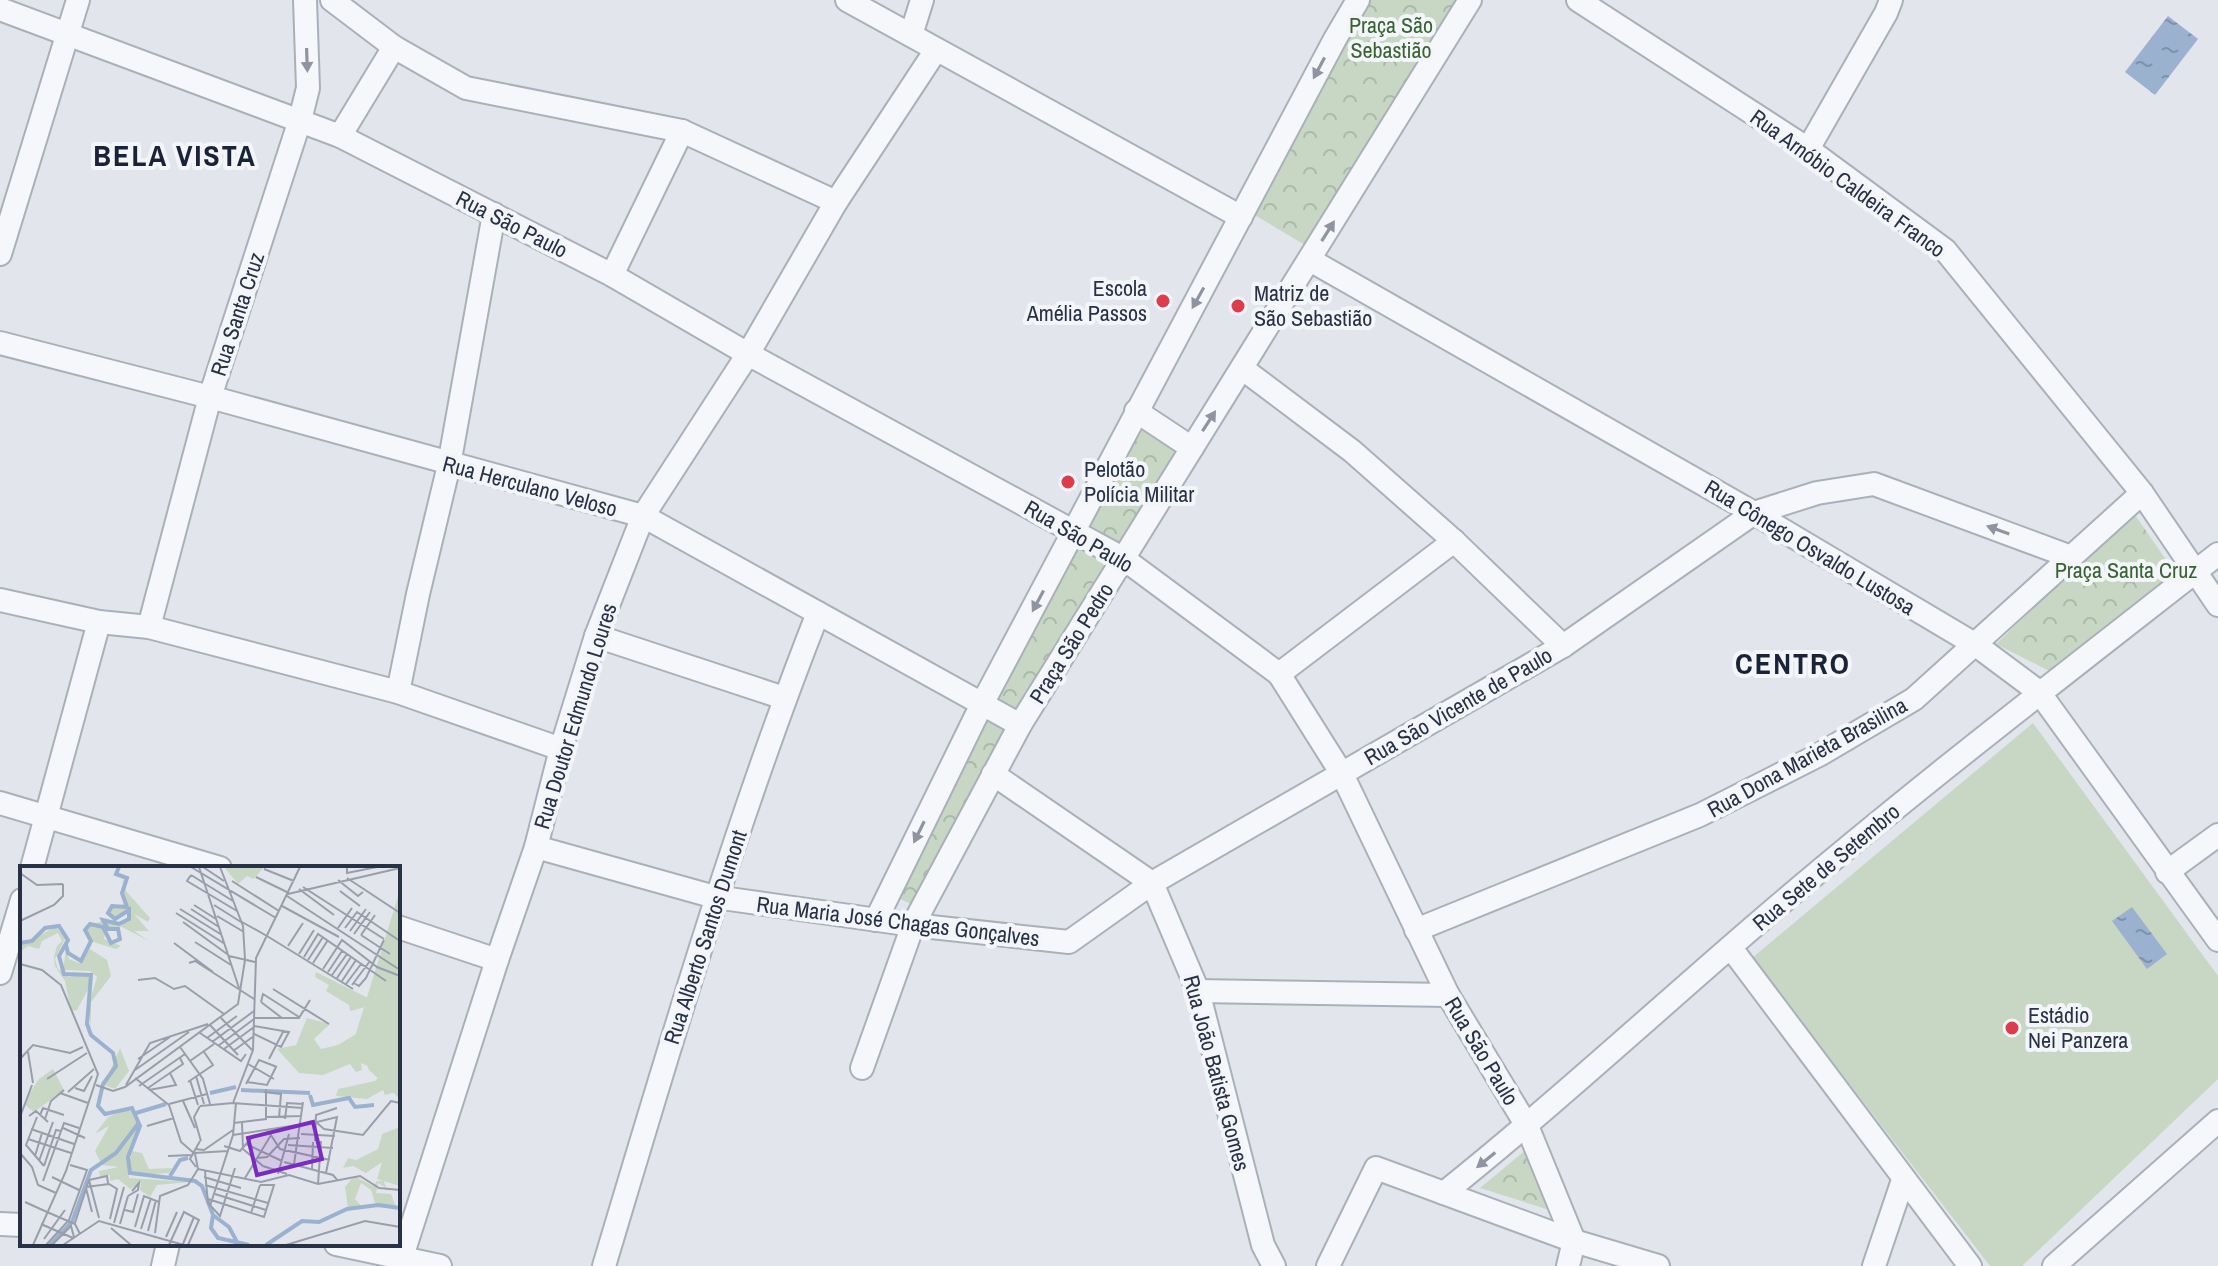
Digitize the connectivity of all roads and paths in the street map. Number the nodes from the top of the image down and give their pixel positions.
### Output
1 (78, 0) edge
2 (305, 0) edge
3 (332, 0) edge
4 (847, 0) edge
5 (922, 0) edge
6 (1358, 0) edge
7 (1470, 0) edge
8 (1578, 0) edge
9 (1891, 0) edge
10 (0, 9) edge
11 (68, 33) junction
12 (911, 35) junction
13 (394, 47) junction
14 (936, 50) junction
15 (300, 120) junction
16 (682, 131) junction
17 (340, 136) junction
18 (1808, 149) junction
19 (836, 202) junction
20 (494, 214) junction
21 (1241, 217) junction
22 (0, 254) edge
23 (1310, 260) junction
24 (612, 275) junction
25 (0, 343) edge
26 (748, 354) junction
27 (1243, 369) junction
28 (210, 397) junction
29 (1136, 411) junction
30 (1192, 448) junction
31 (449, 465) junction
32 (2142, 493) junction
33 (1754, 513) junction
34 (643, 516) junction
35 (1075, 532) junction
36 (1454, 541) junction
37 (2218, 554) edge
38 (2071, 557) junction
39 (1124, 559) junction
40 (2195, 572) junction
41 (0, 600) edge
42 (2218, 605) edge
43 (818, 613) junction
44 (99, 622) junction
45 (149, 627) junction
46 (596, 636) junction
47 (1976, 645) junction
48 (1563, 646) junction
49 (1279, 674) junction
50 (398, 692) junction
51 (2039, 692) junction
52 (784, 698) junction
53 (982, 704) junction
54 (1020, 725) junction
55 (561, 749) junction
56 (993, 774) junction
57 (1342, 774) junction
58 (0, 803) edge
59 (47, 815) junction
60 (2218, 835) edge
61 (536, 847) junction
62 (33, 866) edge
63 (213, 866) edge
64 (2167, 872) junction
65 (1152, 883) junction
66 (715, 897) junction
67 (20, 907) edge
68 (876, 920) junction
69 (913, 925) junction
70 (400, 928) edge
71 (1416, 930) junction
72 (2218, 940) edge
73 (1731, 948) junction
74 (497, 960) junction
75 (0, 973) edge
76 (1198, 991) junction
77 (1448, 995) junction
78 (862, 1068) dead end
79 (2218, 1121) edge
80 (1527, 1126) junction
81 (1903, 1180) junction
82 (1444, 1193) junction
83 (0, 1224) edge
84 (20, 1225) edge
85 (1574, 1241) junction
86 (168, 1246) edge
87 (343, 1246) edge
88 (400, 1262) edge
89 (163, 1266) edge
90 (440, 1266) edge
91 (604, 1266) edge
92 (1274, 1266) edge
93 (1328, 1266) edge
94 (1568, 1266) edge
95 (1658, 1266) edge
96 (1874, 1266) edge
97 (1970, 1266) edge
98 (2054, 1266) edge

1 - 11 street
2 -> 15 street, Rua Santa Cruz
3 - 13 street
4 - 12 street
5 - 12 street
6 -> 21 street
23 -> 7 street
8 - 18 street, Rua Arnóbio Caldeira Franco
9 - 18 street
10 - 11 street, Rua São Paulo
11 - 15 street, Rua São Paulo
11 - 22 street
12 - 14 street
13 - 16 street
13 - 17 street
14 - 19 street, Rua Doutor Edmundo Loures
14 - 21 street
15 - 17 street, Rua São Paulo
15 - 28 street, Rua Santa Cruz
16 - 19 street
16 - 24 street
17 - 20 street, Rua São Paulo
18 - 32 street, Rua Arnóbio Caldeira Franco
19 - 26 street, Rua Doutor Edmundo Loures
20 - 24 street, Rua São Paulo
20 - 31 street
21 -> 29 street
23 - 27 street
23 - 33 street, Rua Cônego Osvaldo Lustosa
24 - 26 street, Rua São Paulo
25 - 28 street, Rua Herculano Veloso
26 - 34 street, Rua Doutor Edmundo Loures
26 - 35 street, Rua São Paulo
30 -> 27 street, Praça São Pedro
27 - 36 street
28 - 31 street, Rua Herculano Veloso
28 - 45 street, Rua Santa Cruz
29 - 30 street
29 - 35 street
30 - 39 street, Praça São Pedro
31 - 34 street, Rua Herculano Veloso
31 - 50 street
32 - 38 street, Rua Dona Marieta Brasilina
32 - 40 street, Rua Arnóbio Caldeira Franco
38 -> 33 street, Rua São Vicente de Paulo
33 - 47 street, Rua Cônego Osvaldo Lustosa
33 - 48 street, Rua São Vicente de Paulo
34 - 43 street, Rua Herculano Veloso
34 - 46 street, Rua Doutor Edmundo Loures
35 - 39 street, Rua São Paulo
35 -> 53 street
36 - 48 street
36 - 49 street
37 - 40 street, Rua Sete de Setembro
38 - 47 street, Rua Dona Marieta Brasilina
39 - 49 street, Rua São Paulo
39 - 54 street, Praça São Pedro
40 - 42 street, Rua Arnóbio Caldeira Franco
40 - 51 street, Rua Sete de Setembro
41 - 44 street
43 - 52 street, Rua Alberto Santos Dumont
43 - 53 street, Rua Herculano Veloso
44 - 45 street
44 - 59 street
45 - 50 street
46 - 52 street
46 - 55 street, Rua Doutor Edmundo Loures
47 - 51 street, Rua Cônego Osvaldo Lustosa
47 - 71 street, Rua Dona Marieta Brasilina
48 - 57 street, Rua São Vicente de Paulo
49 - 57 street, Rua São Paulo
50 - 55 street
51 - 64 street, Rua Cônego Osvaldo Lustosa
51 - 73 street, Rua Sete de Setembro
52 - 66 street, Rua Alberto Santos Dumont
53 - 54 street, Rua Herculano Veloso
53 -> 68 street
54 - 56 street, Praça São Pedro
55 - 61 street, Rua Doutor Edmundo Loures
56 - 65 street
56 - 69 street, Praça São Pedro
57 - 65 street, Rua São Vicente de Paulo
57 - 71 street, Rua São Paulo
58 - 59 street
59 - 62 street
59 - 63 street
60 - 64 street
61 - 66 street, Rua Maria José Chagas Gonçalves
61 - 74 street, Rua Doutor Edmundo Loures
64 - 72 street, Rua Cônego Osvaldo Lustosa
65 - 69 street, Rua Maria José Chagas Gonçalves
65 - 76 street, Rua João Batista Gomes
66 - 68 street, Rua Maria José Chagas Gonçalves
66 - 91 street, Rua Alberto Santos Dumont
67 - 75 street
68 - 69 street, Rua Maria José Chagas Gonçalves
69 - 78 street, Praça São Pedro
70 - 74 street
71 - 77 street, Rua São Paulo
73 - 80 street, Rua Sete de Setembro
73 - 81 street
74 - 88 street, Rua Doutor Edmundo Loures
76 - 77 street
76 - 92 street, Rua João Batista Gomes
77 - 80 street, Rua São Paulo
79 - 98 street
80 -> 82 street, Rua Sete de Setembro
80 - 85 street, Rua São Paulo
81 - 96 street
81 - 97 street
82 - 85 street
82 - 93 street
83 - 84 street
85 - 94 street
85 - 95 street
86 - 89 street
87 - 88 street
88 - 90 street

